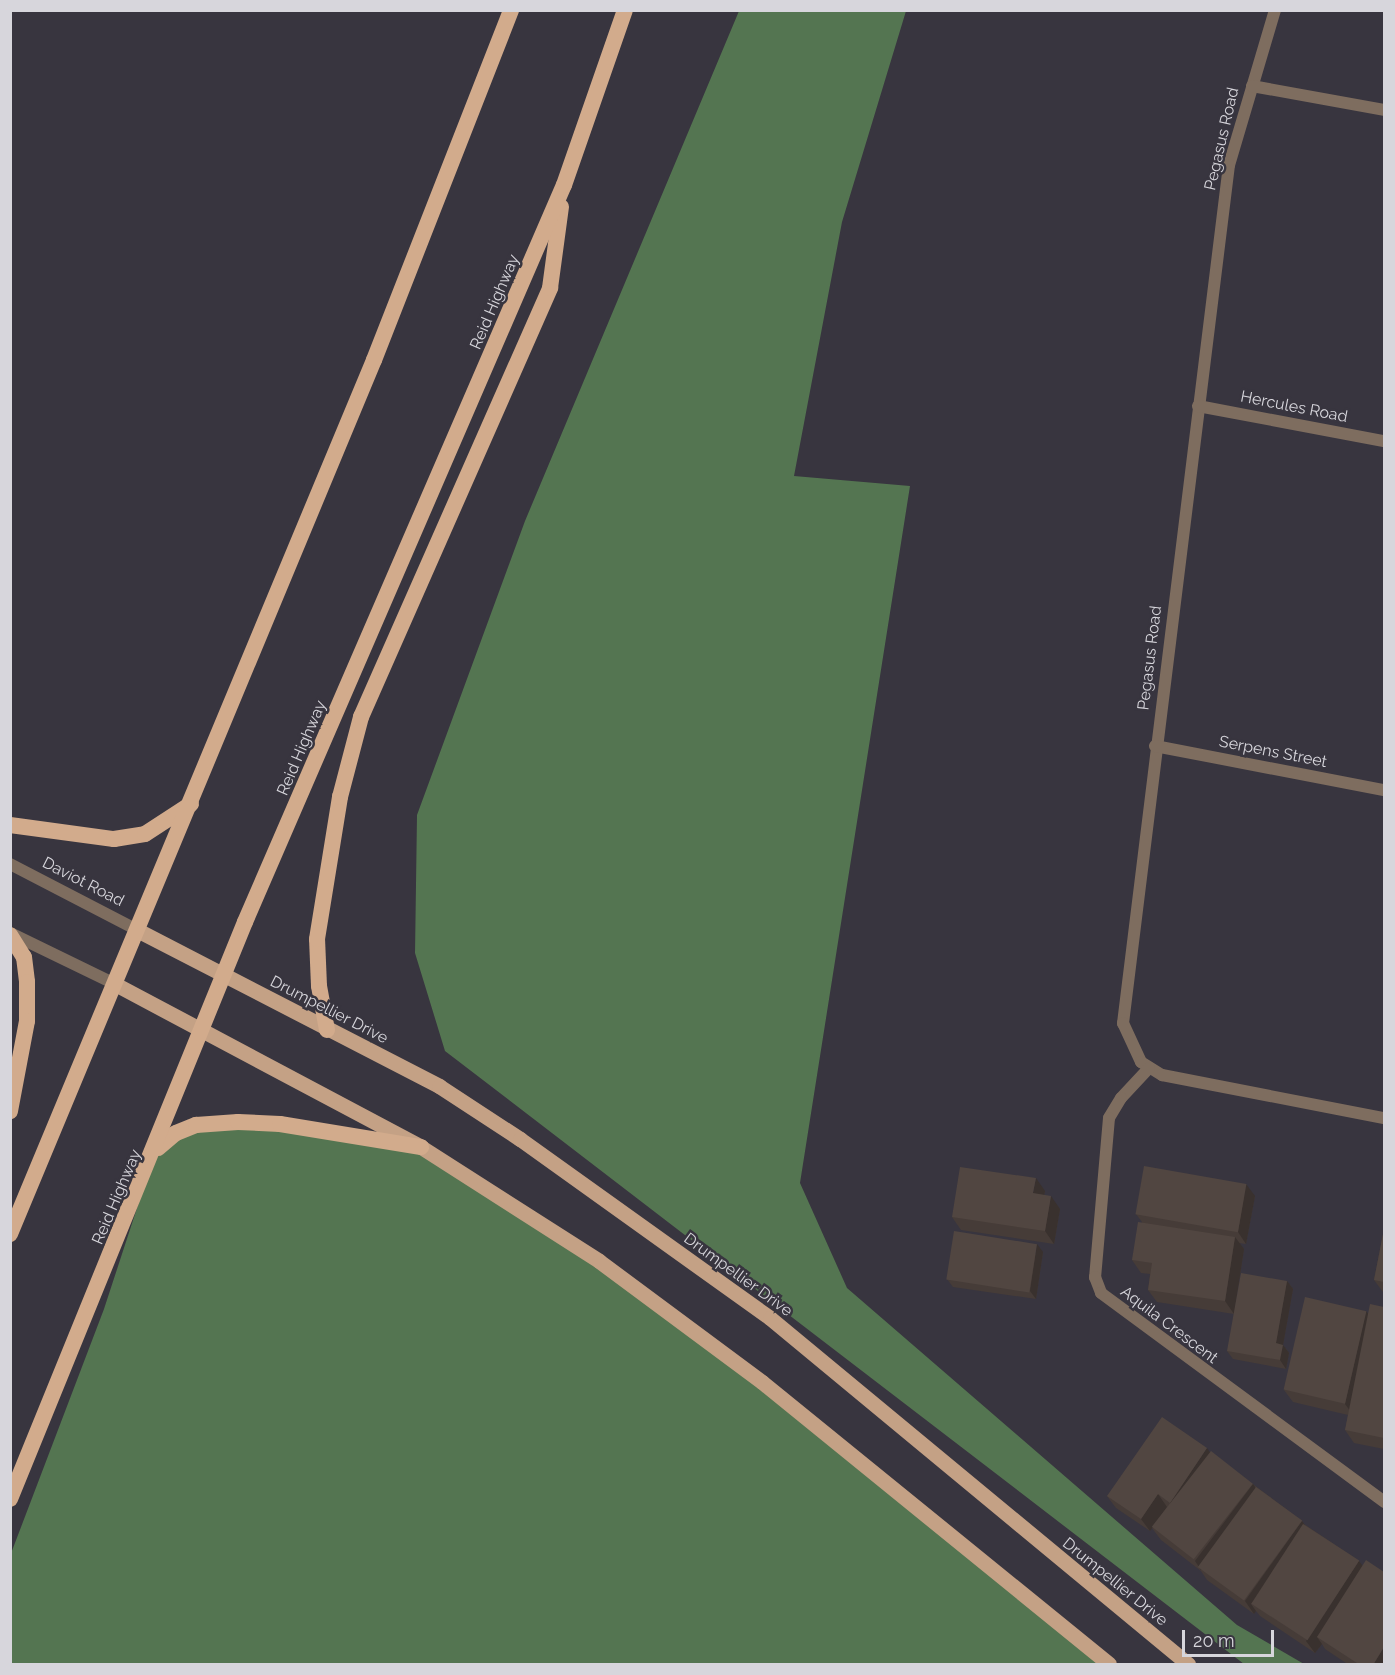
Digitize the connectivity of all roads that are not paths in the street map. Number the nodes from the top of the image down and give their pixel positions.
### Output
1 (511, 10) edge
2 (625, 10) edge
3 (1275, 10) edge
4 (1252, 86) junction
5 (1384, 110) edge
6 (564, 185) junction
7 (1198, 406) junction
8 (1384, 441) edge
9 (1155, 746) junction
10 (1384, 790) edge
11 (190, 804) junction
12 (10, 825) edge
13 (10, 864) edge
14 (139, 931) junction
15 (10, 934) edge
16 (224, 975) junction
17 (115, 984) junction
18 (203, 1028) junction
19 (327, 1030) junction
20 (1149, 1068) junction
21 (10, 1111) edge
22 (1384, 1118) edge
23 (421, 1148) junction
24 (156, 1150) junction
25 (10, 1234) edge
26 (10, 1499) edge
27 (1384, 1502) edge
28 (1109, 1665) edge
29 (1188, 1665) edge

1 - 11 highway
2 - 6 highway, Reid Highway
3 - 4 street, Pegasus Road
4 - 5 street
4 - 7 street, Pegasus Road
6 - 16 highway, Reid Highway
6 - 19 highway
7 - 8 street, Hercules Road
7 - 9 street, Pegasus Road
9 - 10 street, Serpens Street
9 - 20 street, Pegasus Road
11 - 12 highway
11 - 14 highway
13 - 14 street, Daviot Road
14 - 16 main road, Drumpellier Drive
14 - 17 highway
15 - 17 street
15 - 21 highway
16 - 18 highway, Reid Highway
16 - 19 main road, Drumpellier Drive
17 - 18 main road
17 - 25 highway
18 - 23 main road
18 - 24 highway, Reid Highway
19 - 29 main road, Drumpellier Drive
20 - 22 street
20 - 27 street, Aquila Crescent
23 - 24 highway
23 - 28 main road
24 - 26 highway, Reid Highway

